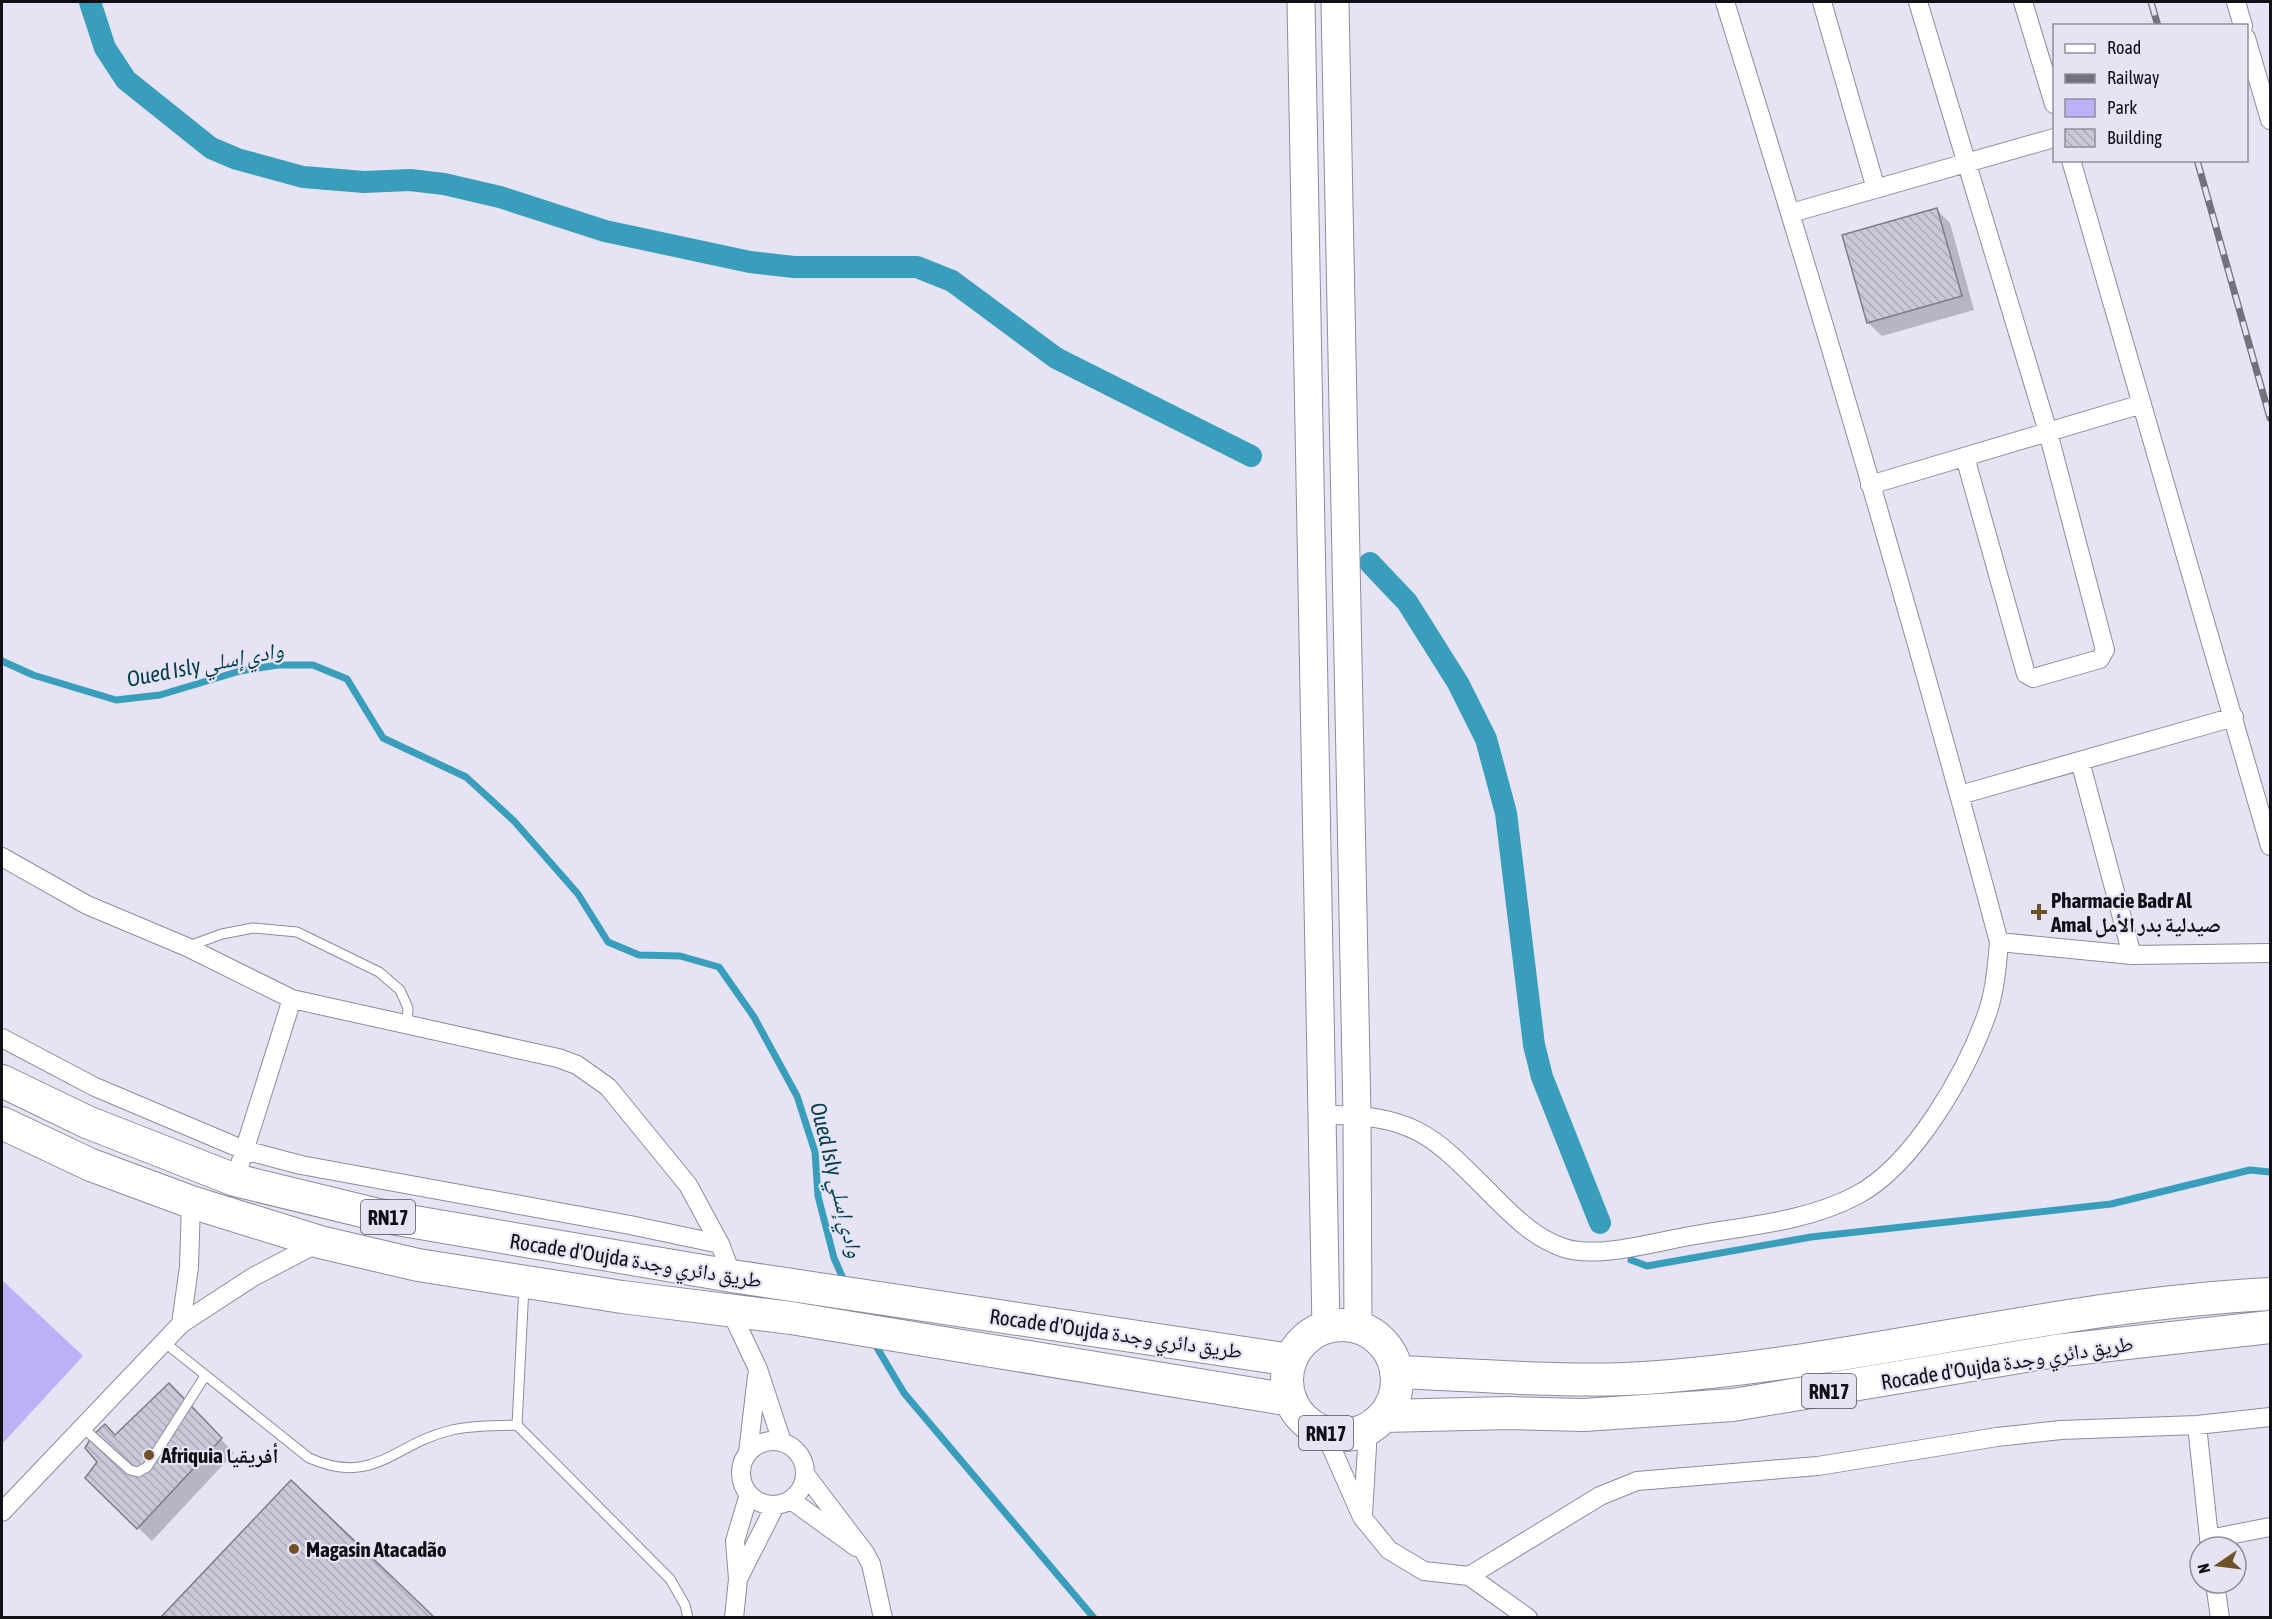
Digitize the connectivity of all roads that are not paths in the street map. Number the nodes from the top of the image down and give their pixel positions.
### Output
1 (1301, 2) edge
2 (1335, 2) edge
3 (1725, 2) edge
4 (1822, 2) edge
5 (1918, 2) edge
6 (2023, 2) edge
7 (2236, 2) edge
8 (2242, 24) edge
9 (2248, 41) edge
10 (2053, 98) edge
11 (2271, 120) edge
12 (2053, 139) edge
13 (1968, 162) junction
14 (2072, 162) edge
15 (1875, 189) junction
16 (1791, 213) junction
17 (2142, 404) junction
18 (2048, 432) junction
19 (1965, 457) junction
20 (1870, 485) junction
21 (2234, 717) junction
22 (2080, 761) junction
23 (1960, 795) junction
24 (2271, 846) edge
25 (2, 857) edge
26 (1999, 942) junction
27 (187, 947) junction
28 (2271, 953) edge
29 (2132, 954) junction
30 (292, 999) junction
31 (407, 1022) junction
32 (2, 1038) edge
33 (2, 1082) edge
34 (1324, 1115) junction
35 (1357, 1115) junction
36 (2, 1123) edge
37 (244, 1150) junction
38 (235, 1180) junction
39 (191, 1202) junction
40 (320, 1242) junction
41 (720, 1244) junction
42 (732, 1276) junction
43 (524, 1281) junction
44 (2271, 1294) edge
45 (731, 1312) junction
46 (181, 1324) junction
47 (2271, 1326) edge
48 (1326, 1328) junction
49 (1358, 1328) junction
50 (164, 1342) junction
51 (1291, 1360) junction
52 (758, 1369) junction
53 (1396, 1372) junction
54 (205, 1376) junction
55 (1291, 1400) junction
56 (2271, 1417) edge
57 (1376, 1422) junction
58 (517, 1425) junction
59 (2197, 1425) junction
60 (82, 1427) junction
61 (1325, 1433) junction
62 (782, 1442) junction
63 (748, 1453) junction
64 (806, 1474) junction
65 (749, 1494) junction
66 (783, 1503) junction
67 (2, 1512) edge
68 (1362, 1517) junction
69 (2271, 1527) edge
70 (2208, 1535) edge
71 (2240, 1535) edge
72 (865, 1553) junction
73 (1469, 1576) junction
74 (738, 1579) junction
75 (2217, 1595) edge
76 (688, 1617) edge
77 (734, 1617) edge
78 (883, 1617) edge
79 (1528, 1617) edge
80 (2220, 1617) edge

1 - 34 main road
2 - 35 main road
3 - 16 street
4 - 15 street
5 - 13 street
6 - 10 street
7 - 8 street
9 - 11 street
12 - 13 street
13 - 15 street
13 - 18 street
14 - 17 street
15 - 16 street
16 - 20 street
17 - 18 street
17 - 21 street
18 - 19 street
18 - 19 street
19 - 20 street
20 - 23 street
21 - 22 street
21 - 24 street
22 - 23 street
22 - 29 street
23 - 26 street
25 - 27 street
26 - 29 street
26 - 35 street
27 - 30 street
27 - 31 lane
28 - 29 street
30 - 31 street
30 - 37 street
31 - 41 street
32 - 37 street
33 - 38 highway, Rocade d'Oujda طريق دائري وجدة / RN17
34 - 35 street
34 - 48 main road
35 - 49 main road
36 - 39 highway, Rocade d'Oujda طريق دائري وجدة / RN17
37 - 38 street
37 - 41 street
38 - 42 highway, Rocade d'Oujda طريق دائري وجدة / RN17
39 - 40 highway, Rocade d'Oujda طريق دائري وجدة / RN17
39 - 46 street
40 - 43 highway, Rocade d'Oujda طريق دائري وجدة / RN17
40 - 46 street
41 - 42 street
42 - 51 highway, Rocade d'Oujda طريق دائري وجدة / RN17
43 - 45 highway, Rocade d'Oujda طريق دائري وجدة / RN17
43 - 58 lane
44 - 53 highway, Rocade d'Oujda طريق دائري وجدة / RN17
45 - 52 street
45 - 55 highway, Rocade d'Oujda طريق دائري وجدة / RN17
46 - 50 street
47 - 57 highway, Rocade d'Oujda طريق دائري وجدة / RN17
48 - 49 highway
48 - 51 highway
49 - 53 highway
50 - 54 lane
50 - 60 street
51 - 55 highway, RN17
52 - 62 street
52 - 63 street
53 - 57 highway, RN17
54 - 58 lane
54 - 60 lane
55 - 61 highway, RN17
56 - 59 street
57 - 61 highway, RN17
57 - 68 street
58 - 76 lane
59 - 70 street
59 - 73 street
60 - 67 street
61 - 68 street
62 - 63 street
62 - 64 street
63 - 65 street
64 - 66 street
64 - 72 street
65 - 66 street
65 - 74 street
66 - 72 street
66 - 74 street
68 - 73 street
69 - 71 street
72 - 78 street
73 - 79 street
74 - 77 street
75 - 80 street

